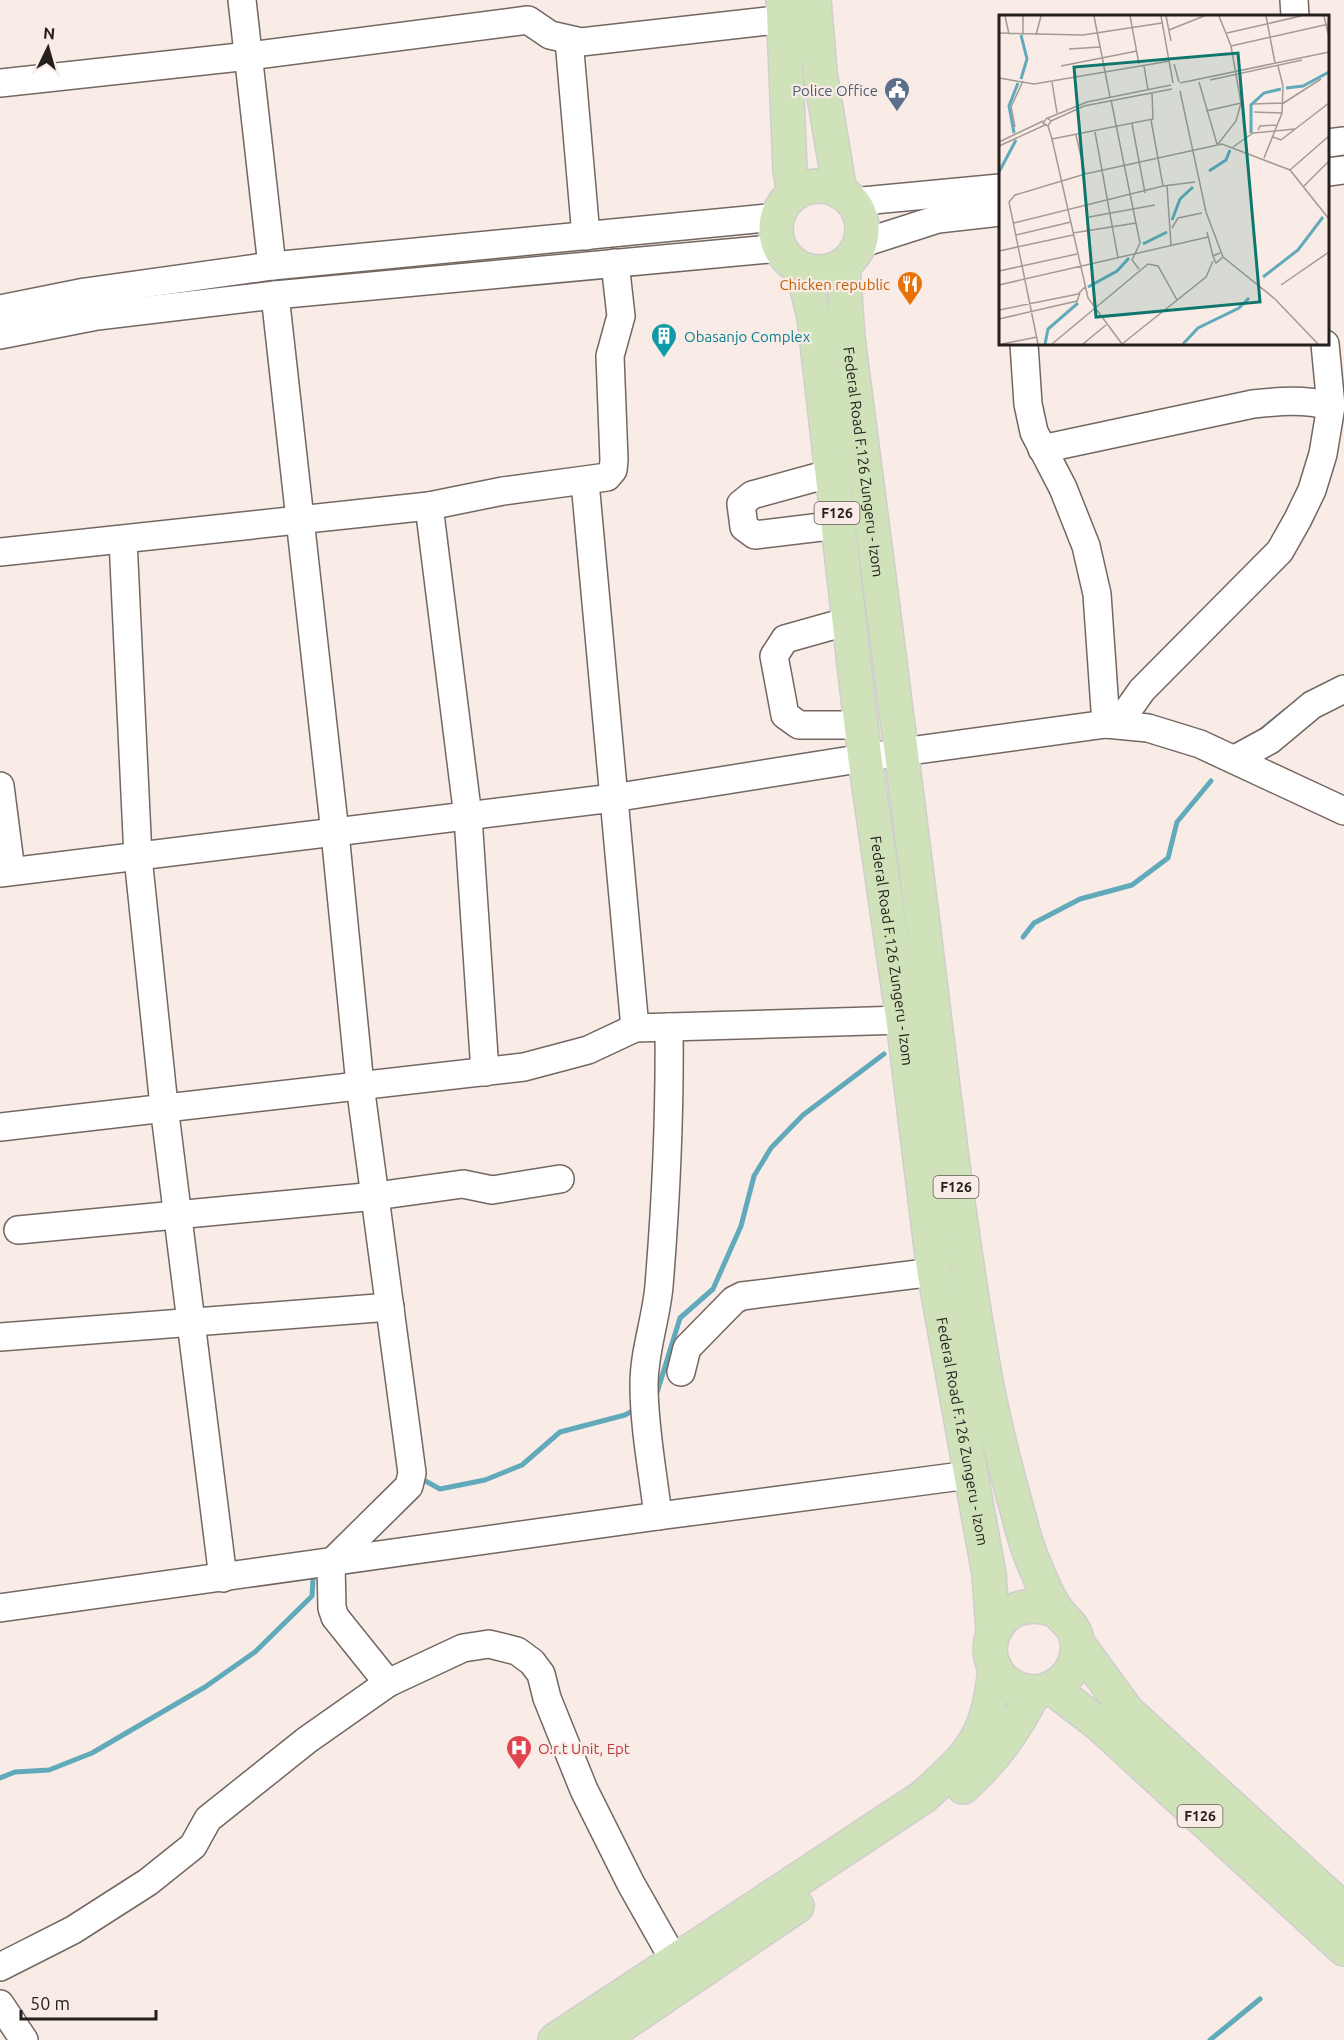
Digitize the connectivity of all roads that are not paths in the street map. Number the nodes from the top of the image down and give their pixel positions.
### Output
1 (242, 0) edge
2 (814, 0) edge
3 (1294, 0) edge
4 (528, 10) edge
5 (784, 10) edge
6 (1295, 15) edge
7 (569, 40) junction
8 (249, 56) junction
9 (0, 83) edge
10 (1344, 141) edge
11 (1329, 143) edge
12 (1344, 170) edge
13 (1329, 172) edge
14 (999, 188) edge
15 (846, 197) junction
16 (999, 212) edge
17 (788, 232) junction
18 (586, 236) junction
19 (851, 254) junction
20 (615, 262) junction
21 (272, 266) junction
22 (275, 295) junction
23 (0, 309) edge
24 (0, 335) edge
25 (1024, 345) edge
26 (1326, 345) edge
27 (1331, 406) junction
28 (1042, 449) junction
29 (832, 473) junction
30 (585, 482) junction
31 (429, 506) junction
32 (300, 518) junction
33 (838, 525) junction
34 (123, 540) junction
35 (0, 552) edge
36 (849, 621) junction
37 (1344, 688) edge
38 (1112, 724) junction
39 (861, 725) junction
40 (902, 752) junction
41 (865, 759) junction
42 (1235, 759) junction
43 (0, 786) edge
44 (614, 798) junction
45 (1344, 811) edge
46 (468, 817) junction
47 (335, 833) junction
48 (138, 856) junction
49 (6, 872) edge
50 (903, 1020) junction
51 (669, 1027) junction
52 (635, 1028) junction
53 (485, 1072) junction
54 (360, 1085) junction
55 (164, 1106) junction
56 (0, 1127) edge
57 (560, 1179) dead end
58 (376, 1196) junction
59 (178, 1215) junction
60 (18, 1230) dead end
61 (934, 1272) junction
62 (390, 1306) junction
63 (190, 1324) junction
64 (0, 1336) edge
65 (681, 1372) dead end
66 (969, 1475) junction
67 (658, 1516) junction
68 (331, 1563) junction
69 (223, 1578) junction
70 (0, 1608) edge
71 (1056, 1611) junction
72 (993, 1632) junction
73 (1078, 1644) junction
74 (995, 1668) junction
75 (388, 1683) junction
76 (1043, 1690) junction
77 (1344, 1910) edge
78 (1344, 1949) edge
79 (675, 1960) junction
80 (0, 1966) edge
81 (0, 2004) edge
82 (24, 2040) edge
83 (555, 2040) edge
84 (600, 2040) edge

1 - 8 street
2 - 15 main road, F126
3 - 6 street
4 - 7 street
4 - 8 street
5 - 7 street
5 - 17 main road, Federal Road F.126 Zungeru - Izom / F126
7 - 18 street
8 - 9 street
8 - 21 street
10 - 11 street
12 - 13 street
14 - 15 street
15 - 17 main road
15 - 19 main road, F126
16 - 19 street
17 - 18 street
17 - 19 main road
17 - 20 street
17 - 29 main road, Federal Road F.126 Zungeru - Izom / F126
18 - 21 street
19 - 40 main road, Federal Road F.126 Zungeru - Izom / F126
20 - 22 street
20 - 30 street
21 - 23 street
22 - 24 street
22 - 32 street
25 - 28 street
26 - 27 street
27 - 28 street
27 - 38 street
28 - 38 street
29 - 33 main road, Federal Road F.126 Zungeru - Izom / F126
29 - 33 street
30 - 31 street
30 - 44 street
31 - 32 street
31 - 46 street
32 - 34 street
32 - 47 street
33 - 36 main road, Federal Road F.126 Zungeru - Izom / F126
34 - 35 street
34 - 48 street
36 - 39 main road, Federal Road F.126 Zungeru - Izom / F126
36 - 39 street
37 - 42 street
38 - 40 street
38 - 42 street
39 - 41 main road, Federal Road F.126 Zungeru - Izom / F126
40 - 41 street
40 - 71 main road, Federal Road F.126 Zungeru - Izom / F126
41 - 44 street
41 - 50 main road, Federal Road F.126 Zungeru - Izom / F126
42 - 45 street
43 - 49 street
44 - 46 street
44 - 52 street
46 - 47 street
46 - 53 street
47 - 48 street
47 - 54 street
48 - 49 street
48 - 55 street
50 - 51 street
50 - 61 main road, Federal Road F.126 Zungeru - Izom / F126
51 - 52 street
51 - 67 street
52 - 53 street
53 - 54 street
54 - 55 street
54 - 58 street
55 - 56 street
55 - 59 street
57 - 58 street
58 - 59 street
58 - 62 street
59 - 60 street
59 - 63 street
61 - 65 street
61 - 66 main road, Federal Road F.126 Zungeru - Izom / F126
62 - 63 street
62 - 68 street
63 - 64 street
63 - 69 street
66 - 67 street
66 - 72 main road, Federal Road F.126 Zungeru - Izom / F126
67 - 68 street
68 - 69 street
68 - 75 street
69 - 70 street
71 - 72 main road
71 - 73 main road, F126
72 - 74 main road, F126
73 - 76 main road
73 - 77 main road, F126
74 - 76 main road, F126
74 - 79 main road
75 - 79 street
75 - 80 street
76 - 78 main road, F126
76 - 84 main road
79 - 83 main road
81 - 82 street

